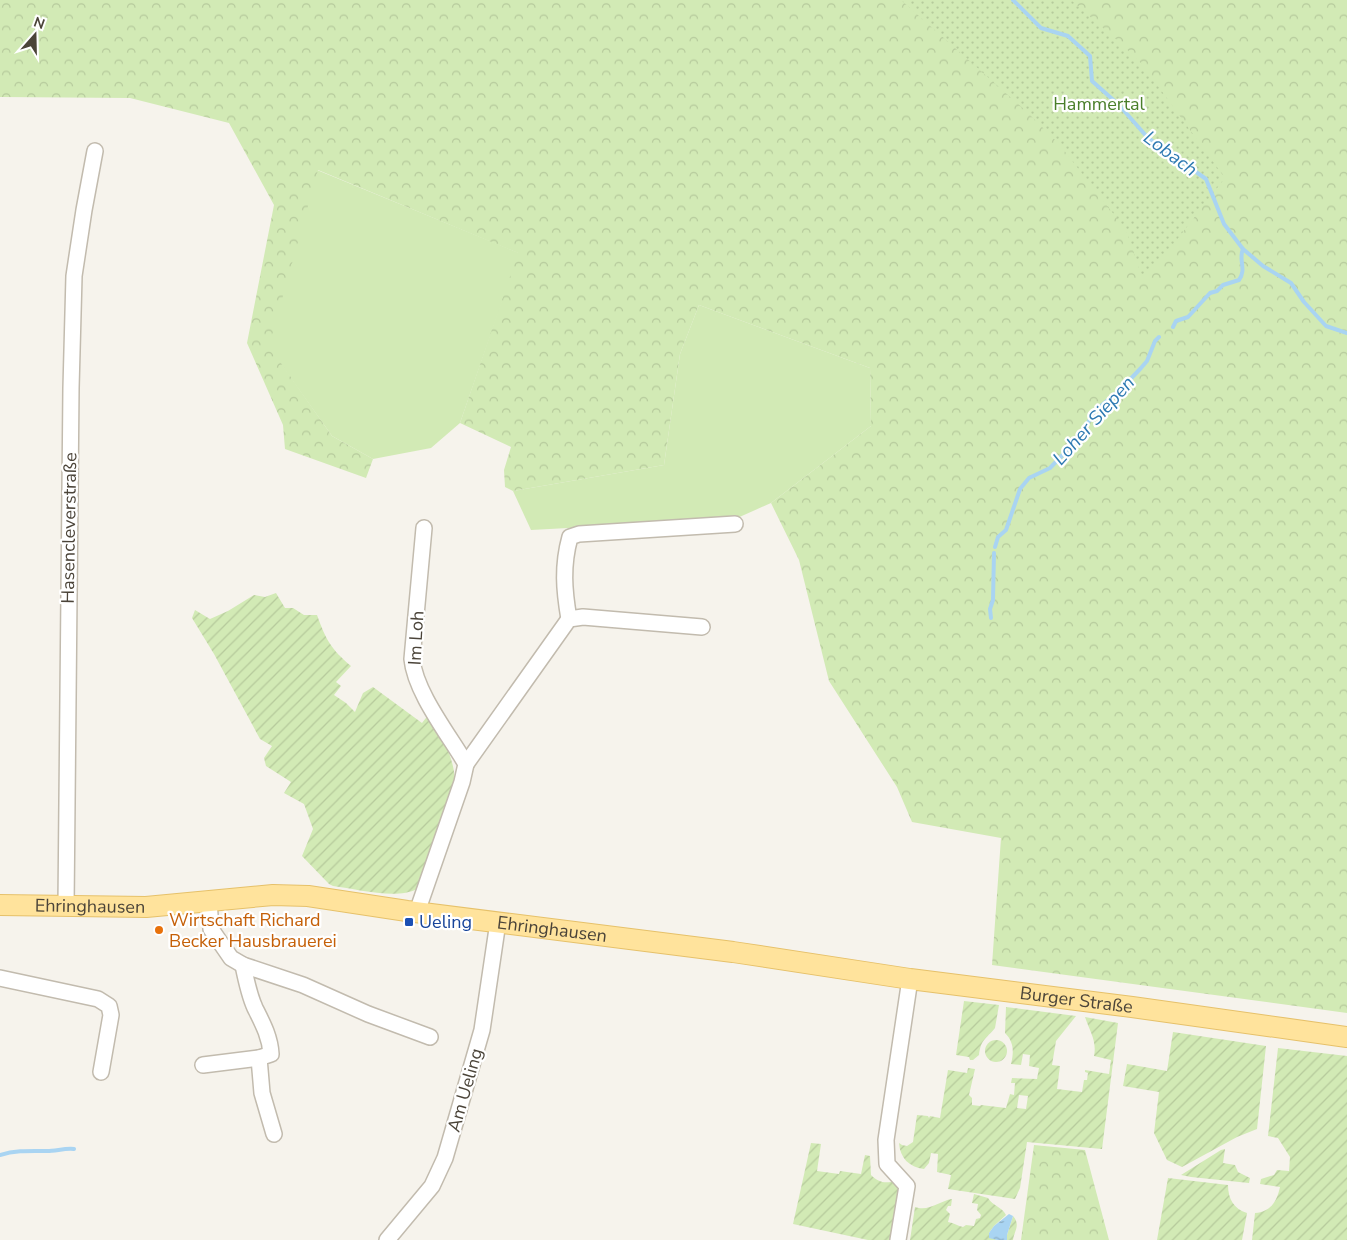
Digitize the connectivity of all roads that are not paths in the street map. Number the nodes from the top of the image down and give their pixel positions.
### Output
1 (95, 152) dead end
2 (735, 524) dead end
3 (424, 528) dead end
4 (569, 619) junction
5 (702, 627) dead end
6 (466, 764) junction
7 (209, 901) junction
8 (0, 905) edge
9 (66, 906) junction
10 (417, 912) junction
11 (498, 922) junction
12 (805, 962) joint
13 (243, 966) junction
14 (0, 978) edge
15 (910, 979) junction
16 (430, 1037) dead end
17 (1347, 1037) edge
18 (259, 1058) junction
19 (203, 1065) dead end
20 (102, 1072) dead end
21 (274, 1134) dead end
22 (391, 1239) edge
23 (898, 1240) edge

1 - 9 street, Hasencleverstraße
2 - 4 street
3 - 6 street, Im Loh
4 - 5 street
4 - 6 street
6 - 10 street
7 - 9 main road, Ehringhausen
7 - 10 main road, Ehringhausen
7 - 13 street
8 - 9 main road, Ehringhausen
10 - 11 main road, Ehringhausen
11 - 12 main road, Ehringhausen
11 - 22 street, Am Ueling
12 - 15 main road, Burger Straße
13 - 16 street
13 - 18 street
14 - 20 street
15 - 17 main road, Burger Straße
15 - 23 street
18 - 19 street
18 - 21 street

